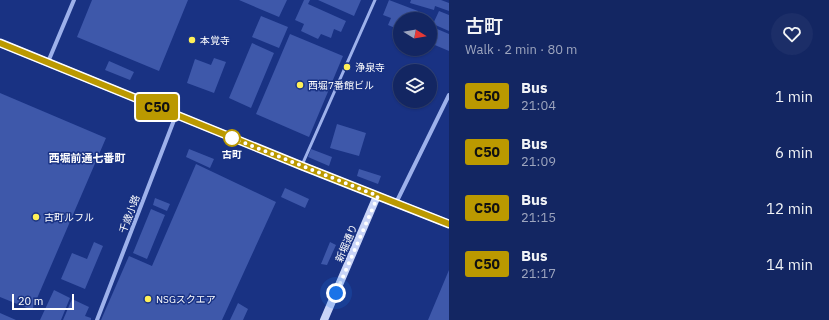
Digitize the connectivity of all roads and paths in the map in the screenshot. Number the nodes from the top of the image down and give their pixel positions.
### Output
1 (74, 0) edge
2 (375, 0) edge
3 (0, 43) edge
4 (48, 63) junction
5 (449, 95) edge
6 (176, 114) junction
7 (302, 166) junction
8 (378, 196) junction
9 (396, 203) junction
10 (449, 224) edge
11 (97, 320) edge
12 (324, 320) edge

1 - 4 street
2 - 7 lane
3 - 4 street
4 - 6 street
5 - 9 street
6 - 7 street
6 - 11 street, 千歳小路
7 - 8 street
8 - 9 street
8 - 12 street, 新堀通り
9 - 10 street

